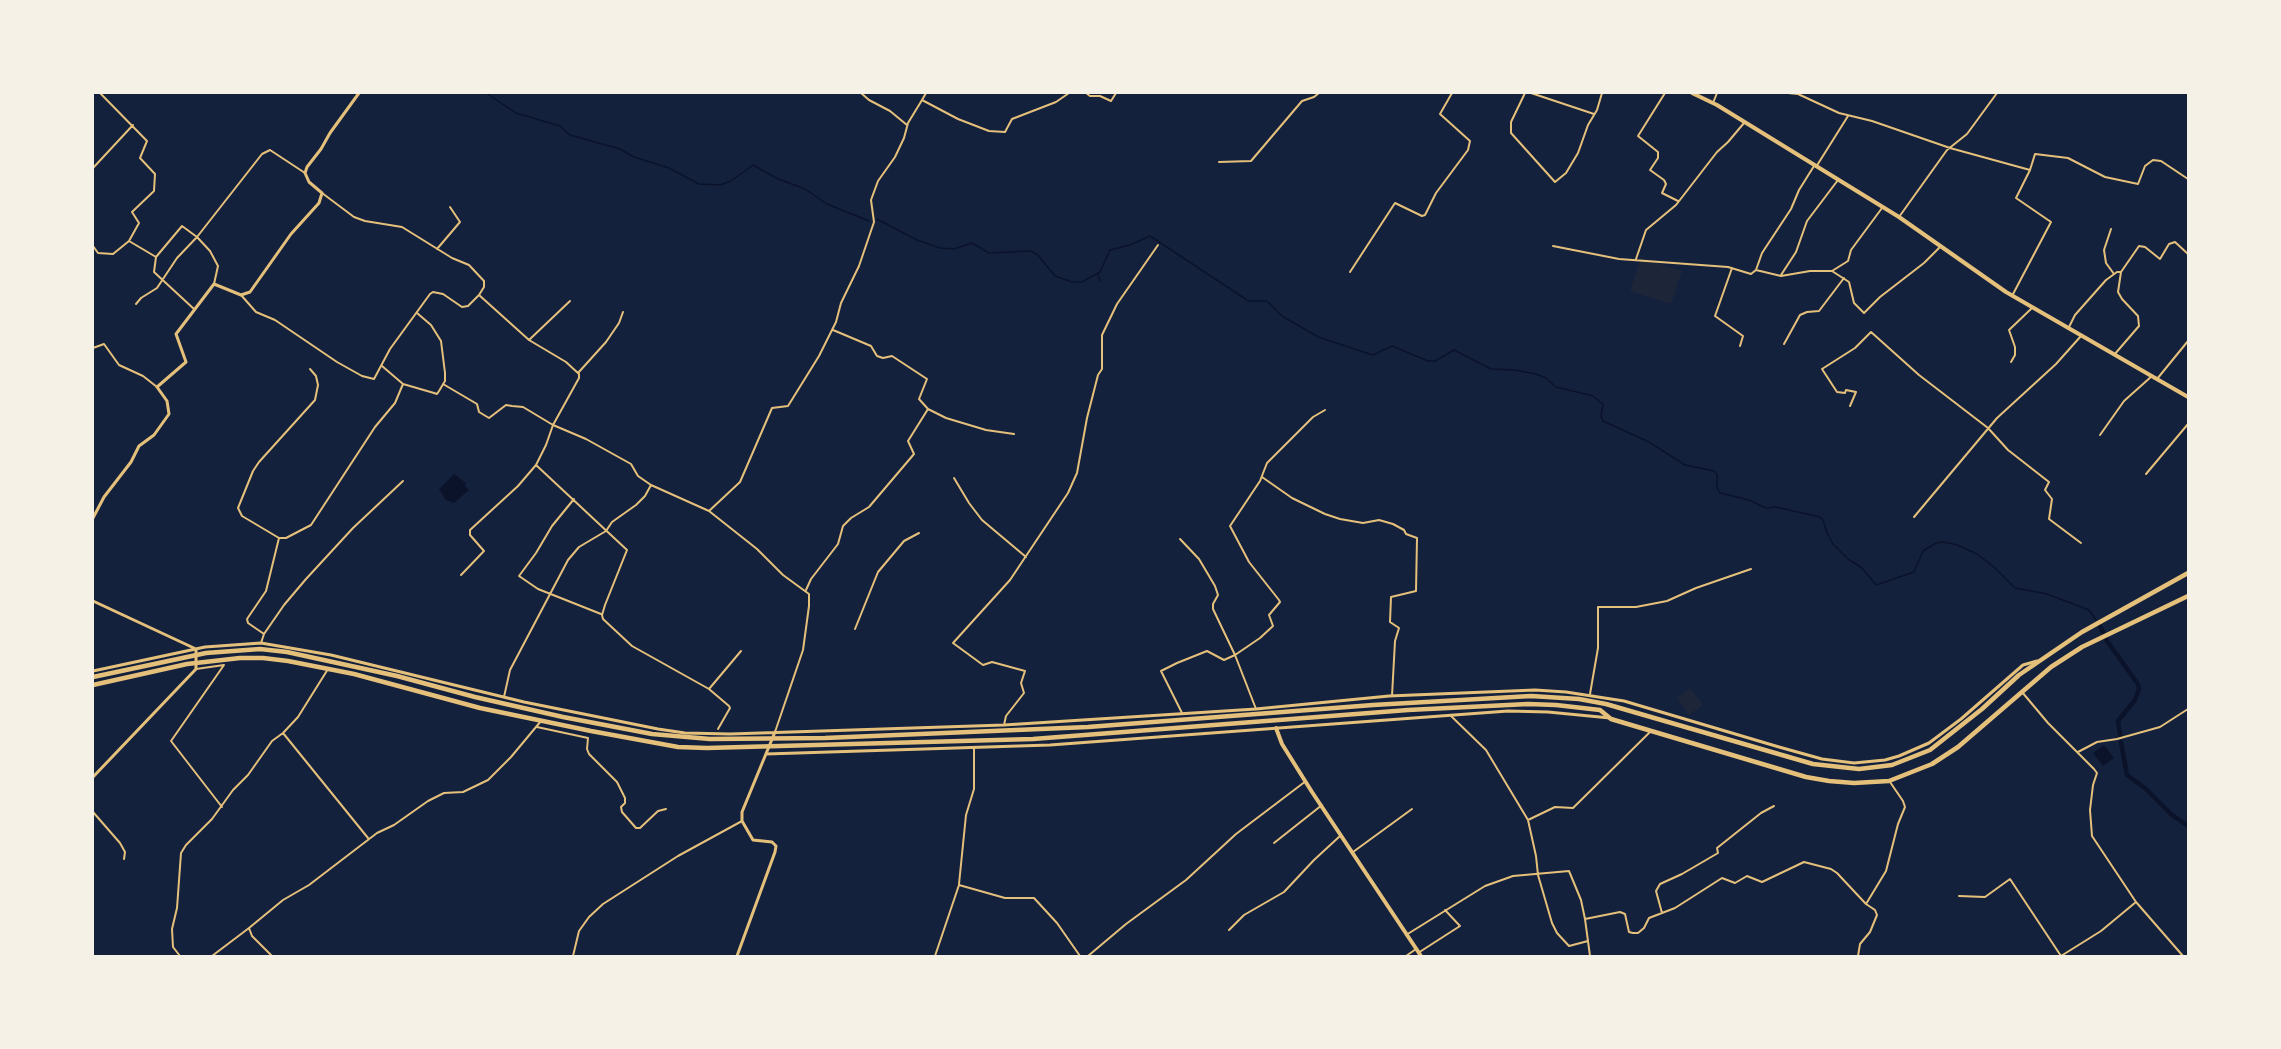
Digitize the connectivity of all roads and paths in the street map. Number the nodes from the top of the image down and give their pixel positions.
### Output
1 (100, 93) edge
2 (359, 93) edge
3 (861, 93) edge
4 (926, 93) edge
5 (1068, 93) edge
6 (1086, 93) edge
7 (1116, 93) edge
8 (1319, 93) edge
9 (1452, 93) edge
10 (1525, 93) edge
11 (1531, 93) edge
12 (1602, 93) edge
13 (1665, 93) edge
14 (1692, 93) edge
15 (1717, 93) edge
16 (1788, 93) edge
17 (1997, 93) edge
18 (1802, 94) edge
19 (922, 100) junction
20 (1713, 103) junction
21 (1594, 114) junction
22 (1848, 116) junction
23 (1744, 123) junction
24 (133, 125) junction
25 (907, 125) junction
26 (1950, 148) junction
27 (1219, 162) dead end
28 (1815, 166) junction
29 (93, 168) edge
30 (2030, 170) junction
31 (305, 173) junction
32 (2188, 179) edge
33 (1838, 180) junction
34 (322, 193) junction
35 (1679, 202) junction
36 (450, 207) dead end
37 (1882, 208) junction
38 (1899, 217) junction
39 (2111, 229) dead end
40 (197, 237) junction
41 (129, 241) junction
42 (1158, 245) dead end
43 (93, 246) edge
44 (1552, 246) dead end
45 (1941, 246) junction
46 (437, 249) junction
47 (2188, 254) edge
48 (156, 256) junction
49 (1636, 260) junction
50 (1732, 268) junction
51 (1756, 270) junction
52 (1832, 271) junction
53 (1350, 272) dead end
54 (2121, 272) junction
55 (2114, 274) junction
56 (1780, 276) junction
57 (1844, 278) junction
58 (163, 279) junction
59 (214, 284) junction
60 (241, 295) junction
61 (479, 295) junction
62 (2012, 296) junction
63 (570, 301) dead end
64 (136, 304) dead end
65 (2032, 308) junction
66 (194, 309) junction
67 (623, 312) dead end
68 (417, 313) junction
69 (832, 329) junction
70 (2068, 329) junction
71 (2081, 336) junction
72 (529, 340) junction
73 (2188, 341) edge
74 (1784, 344) dead end
75 (1740, 346) dead end
76 (93, 348) edge
77 (2114, 355) junction
78 (2011, 363) dead end
79 (382, 366) junction
80 (310, 369) dead end
81 (578, 373) junction
82 (2152, 376) junction
83 (2157, 379) junction
84 (403, 384) junction
85 (443, 384) junction
86 (157, 387) junction
87 (2188, 397) edge
88 (1850, 406) dead end
89 (928, 409) junction
90 (1325, 410) dead end
91 (2188, 424) edge
92 (552, 425) junction
93 (1988, 428) junction
94 (1014, 434) dead end
95 (2100, 435) dead end
96 (536, 465) junction
97 (2146, 474) dead end
98 (1262, 477) junction
99 (954, 478) dead end
100 (403, 481) dead end
101 (651, 485) junction
102 (573, 499) junction
103 (709, 511) junction
104 (1914, 517) dead end
105 (93, 518) edge
106 (606, 531) junction
107 (919, 533) dead end
108 (279, 538) junction
109 (1180, 539) dead end
110 (2081, 543) dead end
111 (1026, 557) junction
112 (1751, 569) dead end
113 (2188, 573) edge
114 (461, 575) dead end
115 (806, 590) junction
116 (552, 592) junction
117 (2188, 596) edge
118 (93, 601) edge
119 (602, 615) junction
120 (855, 629) dead end
121 (264, 634) junction
122 (261, 643) junction
123 (196, 649) junction
124 (741, 651) dead end
125 (1235, 655) junction
126 (2041, 660) junction
127 (196, 669) junction
128 (328, 669) junction
129 (93, 671) edge
130 (93, 677) edge
131 (93, 685) edge
132 (709, 688) junction
133 (2022, 692) junction
134 (1590, 694) junction
135 (1392, 696) junction
136 (504, 698) junction
137 (527, 706) junction
138 (1256, 709) junction
139 (2188, 709) edge
140 (1182, 713) junction
141 (1450, 715) junction
142 (1611, 718) junction
143 (541, 721) junction
144 (1004, 725) junction
145 (536, 727) junction
146 (1276, 728) junction
147 (718, 729) dead end
148 (1652, 730) junction
149 (775, 732) junction
150 (283, 733) junction
151 (974, 748) junction
152 (2078, 752) junction
153 (766, 754) junction
154 (93, 777) edge
155 (1306, 781) junction
156 (1889, 781) junction
157 (1322, 805) junction
158 (1774, 806) dead end
159 (222, 807) junction
160 (666, 808) dead end
161 (1412, 809) dead end
162 (93, 812) edge
163 (1528, 820) junction
164 (742, 821) junction
165 (1342, 835) junction
166 (369, 839) junction
167 (1274, 843) dead end
168 (1353, 852) junction
169 (124, 859) dead end
170 (1538, 875) junction
171 (959, 885) junction
172 (1959, 896) dead end
173 (2136, 902) junction
174 (1866, 903) junction
175 (1445, 910) junction
176 (1662, 913) junction
177 (1585, 919) junction
178 (249, 928) junction
179 (1229, 930) dead end
180 (1406, 935) junction
181 (1588, 941) junction
182 (1418, 953) edge
183 (574, 955) edge
184 (180, 956) edge
185 (212, 956) edge
186 (272, 956) edge
187 (736, 956) edge
188 (935, 956) edge
189 (1080, 956) edge
190 (1088, 956) edge
191 (1406, 956) edge
192 (1590, 956) edge
193 (1858, 956) edge
194 (2061, 956) edge
195 (2183, 956) edge

1 - 24 street
2 - 31 street
3 - 25 street
4 - 19 street
5 - 19 street
6 - 7 street
8 - 27 street
9 - 53 street
10 - 21 street
11 - 21 street
12 - 21 street
13 - 35 street
14 - 20 main road
15 - 20 street
16 - 18 street
17 - 26 street
18 - 22 street
19 - 25 street
20 - 23 main road
22 - 26 street
22 - 28 street
23 - 28 main road
23 - 35 street
24 - 29 street
24 - 41 street
25 - 69 street
26 - 30 street
26 - 38 street
28 - 33 main road
28 - 51 street
30 - 32 street
30 - 62 street
31 - 34 street
31 - 40 street
33 - 37 main road
33 - 56 street
34 - 46 street
34 - 60 street
35 - 49 street
36 - 46 street
37 - 38 main road
37 - 52 street
38 - 45 main road
39 - 55 street
40 - 48 street
40 - 58 street
40 - 59 street
41 - 43 street
41 - 48 street
42 - 111 street
44 - 49 street
45 - 57 street
45 - 62 main road
46 - 61 street
47 - 54 street
48 - 58 street
49 - 50 street
50 - 51 street
50 - 75 street
51 - 56 street
52 - 56 street
52 - 57 street
54 - 55 street
54 - 77 street
55 - 70 street
57 - 74 street
58 - 64 street
58 - 66 street
59 - 60 street
59 - 66 street
60 - 79 street
61 - 68 street
61 - 72 street
62 - 65 main road
63 - 72 street
65 - 70 main road
65 - 78 street
66 - 86 street
67 - 81 street
68 - 79 street
68 - 85 street
69 - 89 street
69 - 103 street
70 - 71 main road
71 - 77 main road
71 - 93 street
72 - 81 street
73 - 83 street
76 - 86 street
77 - 82 main road
79 - 84 street
80 - 108 street
81 - 92 street
82 - 83 main road
82 - 95 street
83 - 87 main road
84 - 85 street
84 - 108 street
85 - 92 street
86 - 105 street
88 - 93 street
89 - 94 street
89 - 115 street
90 - 98 street
91 - 97 street
92 - 96 street
92 - 101 street
93 - 104 street
93 - 110 street
96 - 102 street
96 - 114 street
98 - 125 street
98 - 135 street
99 - 111 street
100 - 121 street
101 - 103 street
101 - 106 street
102 - 106 street
102 - 116 street
103 - 115 street
106 - 116 street
106 - 119 street
107 - 120 street
108 - 121 street
109 - 125 street
111 - 144 street
112 - 134 street
113 - 126 highway
115 - 149 street
116 - 119 street
116 - 136 street
117 - 133 highway
118 - 123 street
119 - 132 street
121 - 122 street
122 - 123 street
122 - 136 street
123 - 127 street
123 - 129 street
124 - 132 street
125 - 138 street
125 - 140 street
126 - 134 street
126 - 137 highway
127 - 154 street
127 - 159 street
128 - 131 highway
128 - 143 highway
128 - 150 street
130 - 137 highway
132 - 147 street
133 - 152 street
133 - 156 highway
134 - 135 street
135 - 138 street
136 - 137 street
137 - 149 street
138 - 140 street
139 - 152 street
140 - 144 street
141 - 142 street
141 - 146 street
141 - 163 street
142 - 143 highway
142 - 148 highway
143 - 145 street
144 - 149 street
145 - 160 street
145 - 166 street
146 - 151 street
146 - 155 main road
148 - 156 highway
148 - 163 street
149 - 153 street
150 - 159 street
150 - 166 street
151 - 153 street
151 - 171 street
152 - 173 street
153 - 164 street
155 - 157 main road
155 - 190 street
156 - 174 street
157 - 165 main road
157 - 167 street
158 - 176 street
159 - 184 street
161 - 168 street
162 - 169 street
163 - 170 street
164 - 183 street
164 - 187 street
165 - 168 main road
165 - 179 street
166 - 178 street
168 - 180 main road
170 - 175 street
170 - 177 street
170 - 181 street
171 - 188 street
171 - 189 street
172 - 194 street
173 - 194 street
173 - 195 street
174 - 176 street
174 - 193 street
175 - 180 street
175 - 182 street
176 - 177 street
177 - 181 street
178 - 185 street
178 - 186 street
180 - 182 main road
181 - 192 street
182 - 191 street

